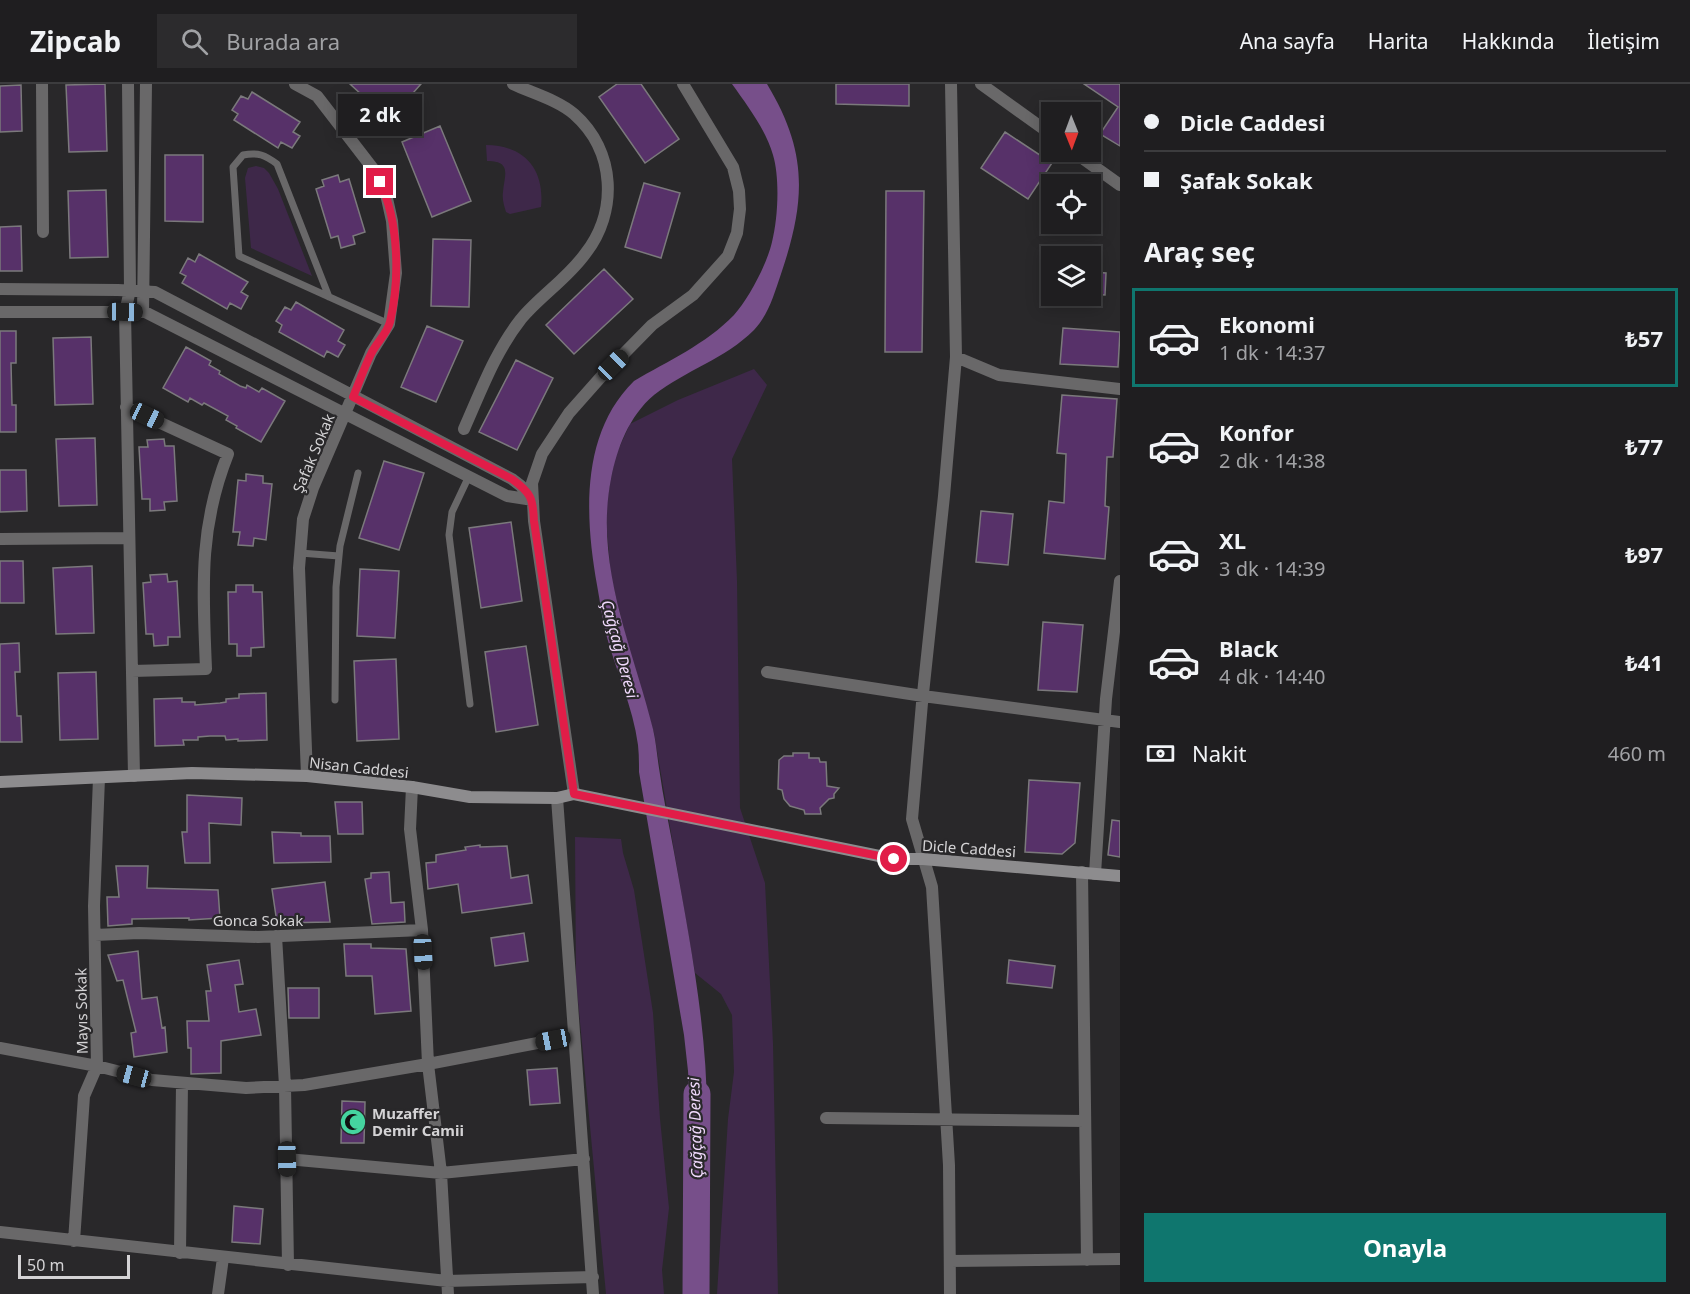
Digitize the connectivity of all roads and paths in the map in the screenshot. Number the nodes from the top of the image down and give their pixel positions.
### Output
1 (42, 84) edge
2 (128, 84) edge
3 (146, 84) edge
4 (295, 84) edge
5 (513, 84) edge
6 (683, 84) edge
7 (951, 84) edge
8 (981, 84) edge
9 (1041, 127) edge
10 (1088, 162) edge
11 (1120, 185) edge
12 (43, 232) dead end
13 (0, 289) edge
14 (130, 290) junction
15 (144, 291) junction
16 (330, 297) junction
17 (0, 312) edge
18 (125, 312) junction
19 (143, 312) junction
20 (389, 324) junction
21 (956, 357) junction
22 (1120, 389) edge
23 (353, 397) junction
24 (126, 407) junction
25 (346, 413) junction
26 (464, 429) dead end
27 (358, 473) dead end
28 (469, 476) junction
29 (533, 500) junction
30 (129, 538) junction
31 (0, 539) edge
32 (299, 553) junction
33 (339, 556) junction
34 (1120, 580) edge
35 (132, 671) junction
36 (766, 672) dead end
37 (923, 696) junction
38 (335, 700) dead end
39 (470, 704) dead end
40 (1105, 721) junction
41 (1120, 722) edge
42 (134, 776) junction
43 (307, 776) junction
44 (99, 777) junction
45 (0, 782) edge
46 (412, 787) junction
47 (574, 794) junction
48 (557, 798) junction
49 (711, 823) joint
50 (924, 859) junction
51 (1089, 873) junction
52 (1120, 876) edge
53 (422, 930) junction
54 (95, 935) junction
55 (276, 936) junction
56 (574, 1036) junction
57 (0, 1048) edge
58 (428, 1064) junction
59 (97, 1066) junction
60 (182, 1083) junction
61 (285, 1086) junction
62 (826, 1118) dead end
63 (946, 1119) junction
64 (1085, 1121) junction
65 (287, 1159) junction
66 (584, 1159) junction
67 (441, 1173) junction
68 (0, 1232) edge
69 (74, 1241) junction
70 (180, 1253) junction
71 (224, 1258) junction
72 (1120, 1259) edge
73 (1087, 1260) junction
74 (950, 1261) junction
75 (288, 1265) junction
76 (593, 1277) junction
77 (447, 1288) edge
78 (218, 1294) edge
79 (594, 1294) edge
80 (950, 1294) edge

1 - 12 street
2 - 14 street
3 - 15 street
4 - 20 street, Şafak Sokak
5 - 26 street
6 - 29 street
7 - 21 street
8 - 9 street
10 - 11 street
13 - 14 street
14 - 15 street
14 - 18 street
15 - 19 street
15 - 23 street
16 - 16 lane
16 - 20 lane
17 - 18 street
18 - 19 street
18 - 24 street
19 - 25 street
20 - 23 street, Şafak Sokak
21 - 22 street
21 - 37 street
23 - 25 street, Şafak Sokak
23 - 29 street
24 - 30 street
24 - 35 street
25 - 28 street
25 - 32 street, Şafak Sokak
27 - 33 lane
28 - 29 street
28 - 39 lane
29 - 47 street
30 - 31 street
30 - 35 street
32 - 33 lane
32 - 43 street, Şafak Sokak
33 - 38 lane
34 - 40 street
35 - 42 street
36 - 37 street
37 - 40 street
37 - 50 street
40 - 41 street
40 - 51 street
42 - 43 street, Nisan Caddesi
42 - 44 street, Nisan Caddesi
43 - 46 street, Nisan Caddesi
44 - 45 street, Nisan Caddesi
44 - 54 street, Mayıs Sokak
46 - 48 street, Nisan Caddesi
46 - 53 street
47 - 48 street, Nisan Caddesi
47 - 49 street, Nisan Caddesi
48 - 56 street
49 - 50 street, Dicle Caddesi
50 - 51 street, Dicle Caddesi
50 - 63 street
51 - 52 street, Dicle Caddesi
51 - 64 street
53 - 55 street, Gonca Sokak
53 - 58 street
54 - 55 street, Gonca Sokak
54 - 59 street, Mayıs Sokak
55 - 61 street
56 - 58 street
56 - 66 street
57 - 59 street
58 - 61 street
58 - 67 street
59 - 60 street
59 - 69 street, Mayıs Sokak
60 - 61 street
60 - 70 street
61 - 65 street
62 - 63 street
63 - 64 street
63 - 74 street
64 - 73 street
65 - 67 street
65 - 75 street
66 - 67 street
66 - 76 street
67 - 77 street
68 - 69 street
69 - 70 street
70 - 71 street
71 - 75 street
71 - 78 street
72 - 73 street
73 - 74 street
74 - 80 street
75 - 77 street
76 - 77 street
76 - 79 street

